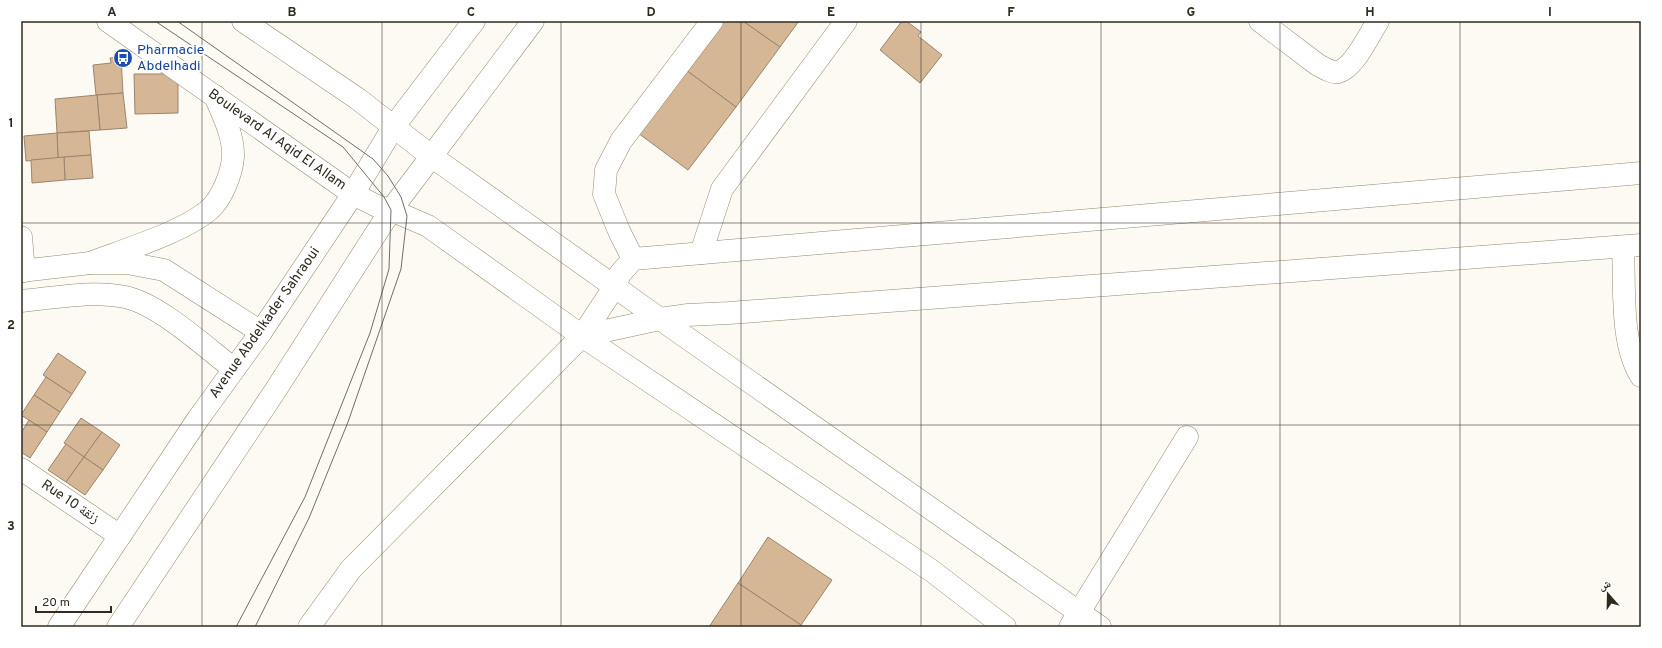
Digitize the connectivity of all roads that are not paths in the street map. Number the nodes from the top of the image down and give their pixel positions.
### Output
1 (108, 21) edge
2 (243, 21) edge
3 (533, 21) edge
4 (712, 21) edge
5 (846, 21) edge
6 (1260, 21) edge
7 (1378, 21) edge
8 (467, 23) edge
9 (215, 96) junction
10 (394, 126) junction
11 (431, 156) junction
12 (1641, 173) edge
13 (353, 194) junction
14 (391, 210) junction
15 (21, 237) edge
16 (1632, 246) edge
17 (701, 253) junction
18 (633, 259) junction
19 (90, 263) junction
20 (22, 271) edge
21 (615, 286) junction
22 (21, 301) edge
23 (660, 319) junction
24 (261, 332) junction
25 (582, 336) junction
26 (234, 369) junction
27 (1641, 376) edge
28 (1187, 437) dead end
29 (21, 469) edge
30 (120, 536) junction
31 (1074, 620) edge
32 (59, 627) edge
33 (118, 627) edge
34 (309, 627) edge
35 (1005, 627) edge
36 (1100, 627) edge

1 - 9 street, Boulevard Al Aqid El Allam
2 - 10 street
3 - 11 street
4 - 18 street
5 - 17 street
6 - 7 street
8 - 10 street, Avenue Abdelkader Sahraoui
9 - 13 street, Boulevard Al Aqid El Allam
9 - 19 street
10 - 11 street
10 - 13 street, Avenue Abdelkader Sahraoui
11 - 14 street
11 - 21 street
12 - 17 street
13 - 14 street, Boulevard Al Aqid El Allam
13 - 24 street, Avenue Abdelkader Sahraoui
14 - 25 street, Boulevard Al Aqid El Allam
14 - 33 street
15 - 20 street
16 - 23 street
16 - 27 street
17 - 18 street
18 - 21 street
19 - 20 street
19 - 24 street
21 - 23 street
21 - 25 street
22 - 26 street
23 - 25 street
23 - 31 street
24 - 26 street, Avenue Abdelkader Sahraoui
25 - 34 street
25 - 35 street, Boulevard Al Aqid El Allam
26 - 30 street, Avenue Abdelkader Sahraoui
28 - 31 street
29 - 30 street, Rue 10 زنقة
30 - 32 street, Avenue Abdelkader Sahraoui
31 - 36 street

